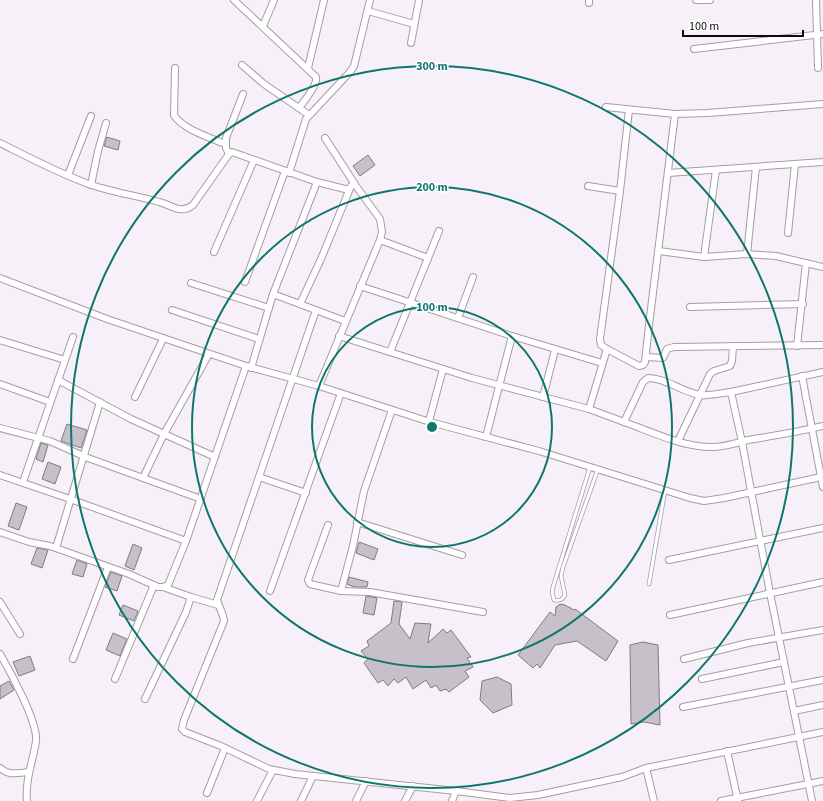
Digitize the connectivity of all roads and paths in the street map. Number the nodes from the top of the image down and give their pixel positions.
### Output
1 (234, 0) edge
2 (274, 0) edge
3 (324, 0) edge
4 (370, 0) edge
5 (419, 0) edge
6 (696, 0) edge
7 (710, 0) edge
8 (816, 0) edge
9 (368, 11) junction
10 (414, 24) junction
11 (263, 26) junction
12 (820, 34) edge
13 (411, 44) dead end
14 (694, 49) dead end
15 (242, 65) dead end
16 (175, 68) dead end
17 (308, 68) junction
18 (818, 68) dead end
19 (243, 94) dead end
20 (823, 104) edge
21 (606, 107) dead end
22 (299, 108) junction
23 (630, 110) junction
24 (675, 114) junction
25 (309, 115) junction
26 (91, 116) dead end
27 (106, 123) dead end
28 (325, 138) dead end
29 (0, 143) edge
30 (225, 144) junction
31 (229, 154) junction
32 (254, 160) junction
33 (823, 162) edge
34 (795, 164) junction
35 (756, 167) junction
36 (716, 170) junction
37 (287, 172) junction
38 (668, 172) junction
39 (68, 175) junction
40 (353, 181) junction
41 (317, 182) junction
42 (91, 185) junction
43 (588, 186) dead end
44 (349, 190) junction
45 (620, 191) junction
46 (439, 231) dead end
47 (788, 234) dead end
48 (380, 240) junction
49 (659, 251) junction
50 (214, 252) dead end
51 (747, 254) junction
52 (704, 257) junction
53 (428, 258) junction
54 (806, 263) junction
55 (823, 267) edge
56 (473, 277) dead end
57 (0, 278) edge
58 (245, 282) dead end
59 (191, 283) dead end
60 (360, 286) junction
61 (273, 294) junction
62 (409, 303) junction
63 (300, 304) junction
64 (803, 304) junction
65 (690, 307) dead end
66 (269, 308) junction
67 (172, 310) dead end
68 (316, 310) junction
69 (458, 318) junction
70 (345, 321) junction
71 (73, 336) dead end
72 (340, 336) junction
73 (512, 336) junction
74 (163, 339) junction
75 (259, 339) junction
76 (0, 340) edge
77 (823, 345) edge
78 (733, 346) junction
79 (797, 346) junction
80 (606, 349) junction
81 (554, 350) junction
82 (390, 352) junction
83 (209, 354) junction
84 (646, 357) junction
85 (65, 360) junction
86 (602, 363) junction
87 (248, 367) junction
88 (443, 369) junction
89 (823, 372) edge
90 (802, 376) junction
91 (293, 379) junction
92 (58, 380) junction
93 (0, 384) edge
94 (500, 385) junction
95 (319, 386) junction
96 (731, 392) junction
97 (341, 393) junction
98 (700, 395) junction
99 (135, 397) dead end
100 (543, 397) junction
101 (50, 402) junction
102 (100, 402) junction
103 (392, 410) junction
104 (589, 410) junction
105 (429, 421) junction
106 (624, 422) junction
107 (823, 426) edge
108 (0, 428) edge
109 (811, 429) junction
110 (164, 434) junction
111 (38, 437) junction
112 (486, 437) junction
113 (678, 441) junction
114 (742, 442) junction
115 (83, 456) junction
116 (216, 457) junction
117 (590, 467) junction
118 (598, 469) junction
119 (0, 475) edge
120 (259, 477) junction
121 (822, 477) edge
122 (143, 478) junction
123 (23, 482) junction
124 (823, 487) edge
125 (665, 490) junction
126 (751, 492) junction
127 (306, 493) junction
128 (70, 499) junction
129 (201, 499) junction
130 (357, 522) junction
131 (328, 524) dead end
132 (823, 528) edge
133 (0, 532) edge
134 (186, 541) junction
135 (760, 542) junction
136 (56, 548) junction
137 (462, 555) dead end
138 (668, 560) dead end
139 (108, 567) junction
140 (823, 582) edge
141 (649, 584) dead end
142 (154, 585) junction
143 (163, 587) junction
144 (270, 591) dead end
145 (341, 591) junction
146 (770, 593) junction
147 (191, 597) junction
148 (0, 602) edge
149 (218, 605) junction
150 (483, 612) dead end
151 (670, 615) dead end
152 (823, 630) edge
153 (20, 634) dead end
154 (779, 637) junction
155 (0, 654) edge
156 (73, 659) dead end
157 (684, 659) dead end
158 (784, 662) junction
159 (115, 679) dead end
160 (702, 679) dead end
161 (823, 680) edge
162 (789, 686) junction
163 (145, 699) dead end
164 (823, 705) edge
165 (683, 707) dead end
166 (794, 710) junction
167 (823, 732) edge
168 (799, 737) junction
169 (225, 748) junction
170 (727, 751) junction
171 (0, 768) edge
172 (646, 768) junction
173 (272, 770) junction
174 (29, 772) junction
175 (313, 776) junction
176 (366, 781) junction
177 (823, 781) edge
178 (809, 784) junction
179 (413, 786) junction
180 (456, 790) junction
181 (207, 793) dead end
182 (497, 799) edge
183 (738, 799) edge
184 (27, 801) edge
185 (257, 801) edge
186 (300, 801) edge
187 (356, 801) edge
188 (405, 801) edge
189 (452, 801) edge
190 (654, 801) edge
191 (721, 801) edge
192 (812, 801) edge

1 - 11 street
2 - 11 street
3 - 17 street
4 - 9 street
5 - 10 street
6 - 7 street
8 - 12 street
9 - 10 street
9 - 25 street
10 - 13 street
11 - 17 street
12 - 14 street
12 - 18 street
15 - 22 street
16 - 30 street
17 - 22 street
19 - 30 street
20 - 24 street
21 - 23 street
22 - 25 street
23 - 24 street
23 - 45 street
24 - 38 street
25 - 37 street
26 - 39 street
27 - 42 street
28 - 40 street
29 - 39 street
30 - 31 street
31 - 32 street
31 - 42 street
32 - 37 street
32 - 50 street
33 - 34 street
34 - 35 street
34 - 47 street
35 - 36 street
35 - 51 street
36 - 38 street
36 - 52 street
37 - 41 street
37 - 58 street
38 - 49 street
39 - 42 street
40 - 44 street
40 - 48 street
41 - 44 street
41 - 61 street
43 - 45 street
44 - 63 street
45 - 80 street
46 - 53 street
48 - 53 street
48 - 60 street
49 - 52 street
49 - 84 street
51 - 52 street
51 - 54 street
53 - 62 street
54 - 55 street
54 - 64 street
56 - 69 street
57 - 74 street
59 - 66 street
60 - 62 street
60 - 70 street
61 - 63 street
61 - 66 street
62 - 69 street
62 - 82 street
63 - 68 street
64 - 65 street
64 - 79 street
66 - 75 street
67 - 75 street
68 - 70 street
68 - 91 street
69 - 73 street
70 - 72 street
71 - 85 street
72 - 82 street
72 - 95 street
73 - 81 street
73 - 94 street
74 - 83 street
74 - 99 street
75 - 87 street
76 - 85 street
77 - 79 street
78 - 79 street
78 - 84 street
78 - 98 street
80 - 84 street
80 - 86 street
81 - 86 street
81 - 100 street
82 - 88 street
83 - 87 street
83 - 110 street
85 - 92 street
86 - 104 street
87 - 91 street
87 - 116 street
88 - 94 street
88 - 105 street
89 - 90 street
90 - 96 street
90 - 109 street
91 - 95 street
91 - 120 street
92 - 101 street
92 - 102 street
93 - 101 street
94 - 100 street
94 - 112 street
95 - 97 street
96 - 98 street
96 - 114 street
97 - 103 street
97 - 127 street
98 - 106 street
98 - 113 street
100 - 104 street
101 - 111 street
102 - 110 street
102 - 115 street
103 - 105 street
103 - 130 street
104 - 106 street
105 - 112 street
106 - 113 street
107 - 109 street
108 - 111 street
109 - 114 street
109 - 121 street
110 - 116 street
110 - 122 street
111 - 115 street
111 - 123 street
112 - 117 street
113 - 114 street
114 - 126 street
115 - 122 street
115 - 128 street
116 - 129 street
117 - 118 street
117 - 118 lane
118 - 125 street
119 - 123 street
120 - 127 street
120 - 149 street
121 - 124 street
121 - 126 street
122 - 129 street
123 - 128 street
125 - 126 street
125 - 141 lane
126 - 135 street
127 - 144 street
128 - 134 street
128 - 136 street
129 - 134 street
130 - 137 street
130 - 145 street
131 - 145 street
132 - 135 street
133 - 136 street
134 - 143 street
135 - 138 street
135 - 146 street
136 - 139 street
139 - 142 street
139 - 156 street
140 - 146 street
142 - 143 street
142 - 159 street
143 - 147 street
145 - 150 street
146 - 151 street
146 - 154 street
147 - 149 street
147 - 163 street
148 - 153 street
149 - 169 street
152 - 154 street
154 - 157 street
154 - 158 street
155 - 174 street
158 - 160 street
158 - 162 street
161 - 162 street
162 - 165 street
162 - 166 street
164 - 166 street
166 - 168 street
167 - 168 street
168 - 170 street
168 - 178 street
169 - 173 street
169 - 181 street
170 - 172 street
170 - 183 street
171 - 174 street
172 - 182 street
172 - 190 street
173 - 175 street
173 - 185 street
174 - 184 street
175 - 176 street
175 - 186 street
176 - 179 street
176 - 187 street
177 - 178 street
178 - 183 street
178 - 192 street
179 - 180 street
179 - 188 street
180 - 182 street
180 - 189 street
183 - 191 street

